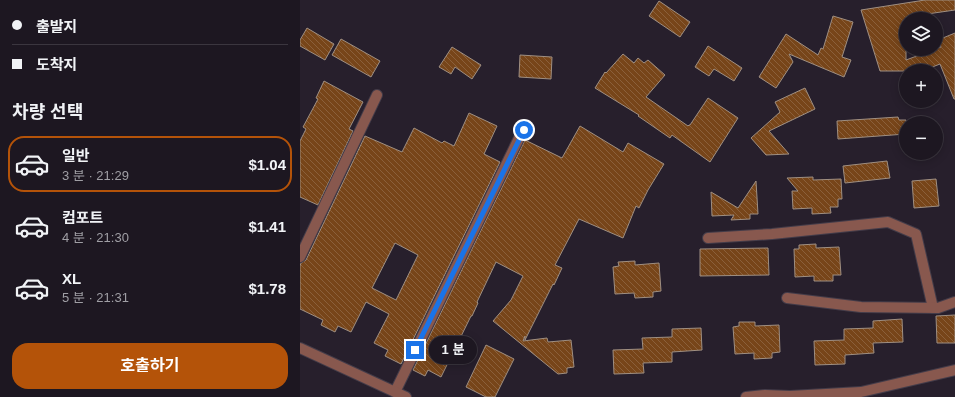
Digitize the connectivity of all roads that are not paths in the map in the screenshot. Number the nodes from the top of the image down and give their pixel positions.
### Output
1 (377, 95) dead end
2 (524, 130) dead end
3 (708, 238) dead end
4 (300, 257) edge
5 (786, 298) dead end
6 (955, 302) edge
7 (933, 308) junction
8 (300, 348) edge
9 (955, 370) edge
10 (394, 392) junction
11 (406, 397) edge
12 (746, 397) edge

1 - 4 street
2 - 10 street
3 - 7 street
5 - 7 street
6 - 7 street
8 - 10 street
9 - 12 street
10 - 11 street

